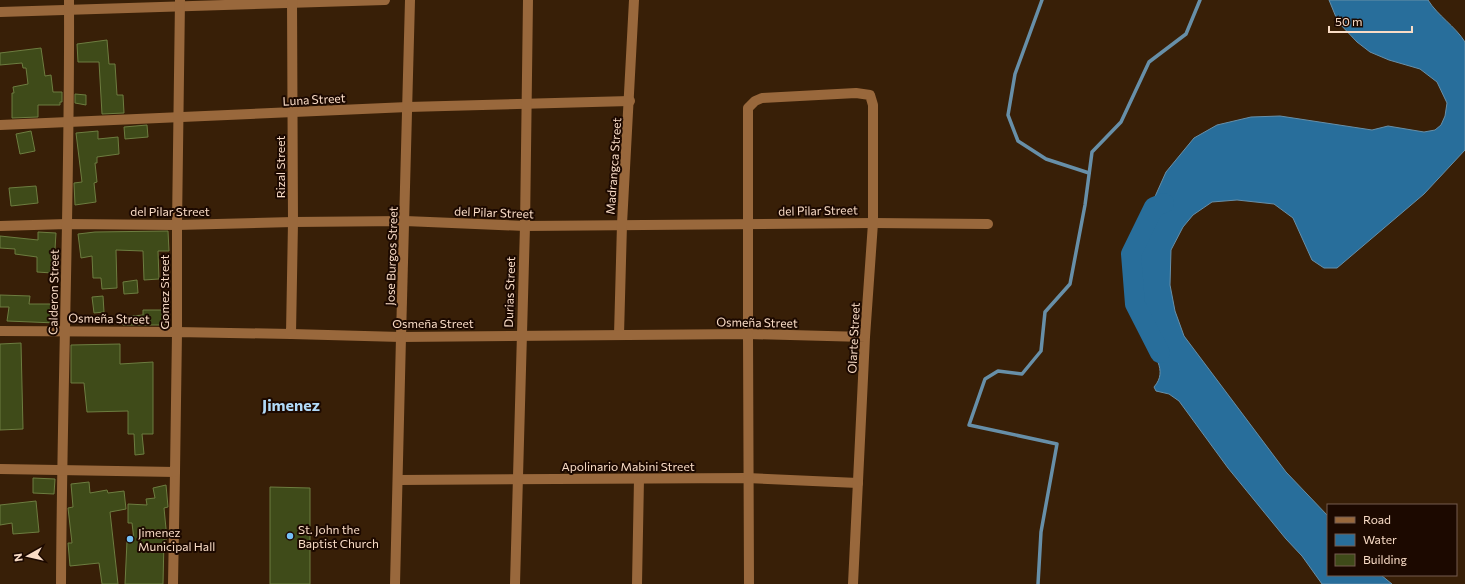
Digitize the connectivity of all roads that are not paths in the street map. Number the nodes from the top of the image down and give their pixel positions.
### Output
1 (385, 0) edge
2 (410, 0) edge
3 (528, 0) edge
4 (634, 0) edge
5 (292, 2) edge
6 (180, 3) edge
7 (69, 5) edge
8 (0, 12) edge
9 (630, 101) junction
10 (527, 104) junction
11 (408, 107) junction
12 (292, 112) junction
13 (180, 118) junction
14 (68, 121) junction
15 (0, 125) edge
16 (405, 221) junction
17 (293, 222) junction
18 (873, 223) junction
19 (67, 224) junction
20 (622, 224) junction
21 (748, 224) junction
22 (988, 224) dead end
23 (177, 225) junction
24 (0, 226) edge
25 (525, 226) junction
26 (66, 330) junction
27 (0, 331) edge
28 (177, 332) junction
29 (291, 334) junction
30 (748, 334) junction
31 (619, 335) junction
32 (521, 336) junction
33 (401, 337) junction
34 (865, 338) junction
35 (0, 469) edge
36 (61, 469) junction
37 (175, 472) junction
38 (747, 478) junction
39 (519, 479) junction
40 (639, 479) junction
41 (399, 480) junction
42 (858, 483) junction
43 (61, 584) edge
44 (173, 584) edge
45 (395, 584) edge
46 (515, 584) edge
47 (637, 584) edge
48 (749, 584) edge
49 (853, 584) edge

1 - 5 street
2 - 11 street, Jose Burgos Street
3 - 10 street, Durias Street
4 - 9 street, Madrangca Street
5 - 6 street
5 - 12 street, Rizal Street
6 - 7 street
6 - 13 street, Gomez Street
7 - 8 street
7 - 14 street, Calderon Street
9 - 10 street, Luna Street
9 - 20 street, Madrangca Street
10 - 11 street, Luna Street
10 - 25 street, Durias Street
11 - 12 street, Luna Street
11 - 16 street, Jose Burgos Street
12 - 13 street, Luna Street
12 - 17 street, Rizal Street
13 - 14 street, Luna Street
13 - 23 street, Gomez Street
14 - 15 street, Luna Street
14 - 19 street, Calderon Street
16 - 17 street, del Pilar Street
16 - 25 street, del Pilar Street
16 - 33 street, Jose Burgos Street
17 - 23 street, del Pilar Street
17 - 29 street, Rizal Street
18 - 21 street, del Pilar Street
18 - 21 street, Olarte Street
18 - 22 street, del Pilar Street
18 - 34 street, Olarte Street
19 - 23 street, del Pilar Street
19 - 24 street, del Pilar Street
19 - 26 street, Calderon Street
20 - 21 street, del Pilar Street
20 - 25 street, del Pilar Street
20 - 31 street, Madrangca Street
21 - 30 street
23 - 28 street, Gomez Street
25 - 32 street, Durias Street
26 - 27 street, Osmeña Street
26 - 28 street, Osmeña Street
26 - 36 street, Calderon Street
28 - 29 street, Osmeña Street
28 - 37 street, Gomez Street
29 - 33 street, Osmeña Street
30 - 31 street, Osmeña Street
30 - 34 street, Osmeña Street
30 - 38 street
31 - 32 street, Osmeña Street
32 - 33 street, Osmeña Street
32 - 39 street, Durias Street
33 - 41 street, Jose Burgos Street
34 - 42 street, Olarte Street
35 - 36 street
36 - 37 street
36 - 43 street, Calderon Street
37 - 44 street, Gomez Street
38 - 40 street, Apolinario Mabini Street
38 - 42 street, Apolinario Mabini Street
38 - 48 street
39 - 40 street, Apolinario Mabini Street
39 - 41 street, Apolinario Mabini Street
39 - 46 street, Durias Street
40 - 47 street
41 - 45 street, Jose Burgos Street
42 - 49 street, Olarte Street

